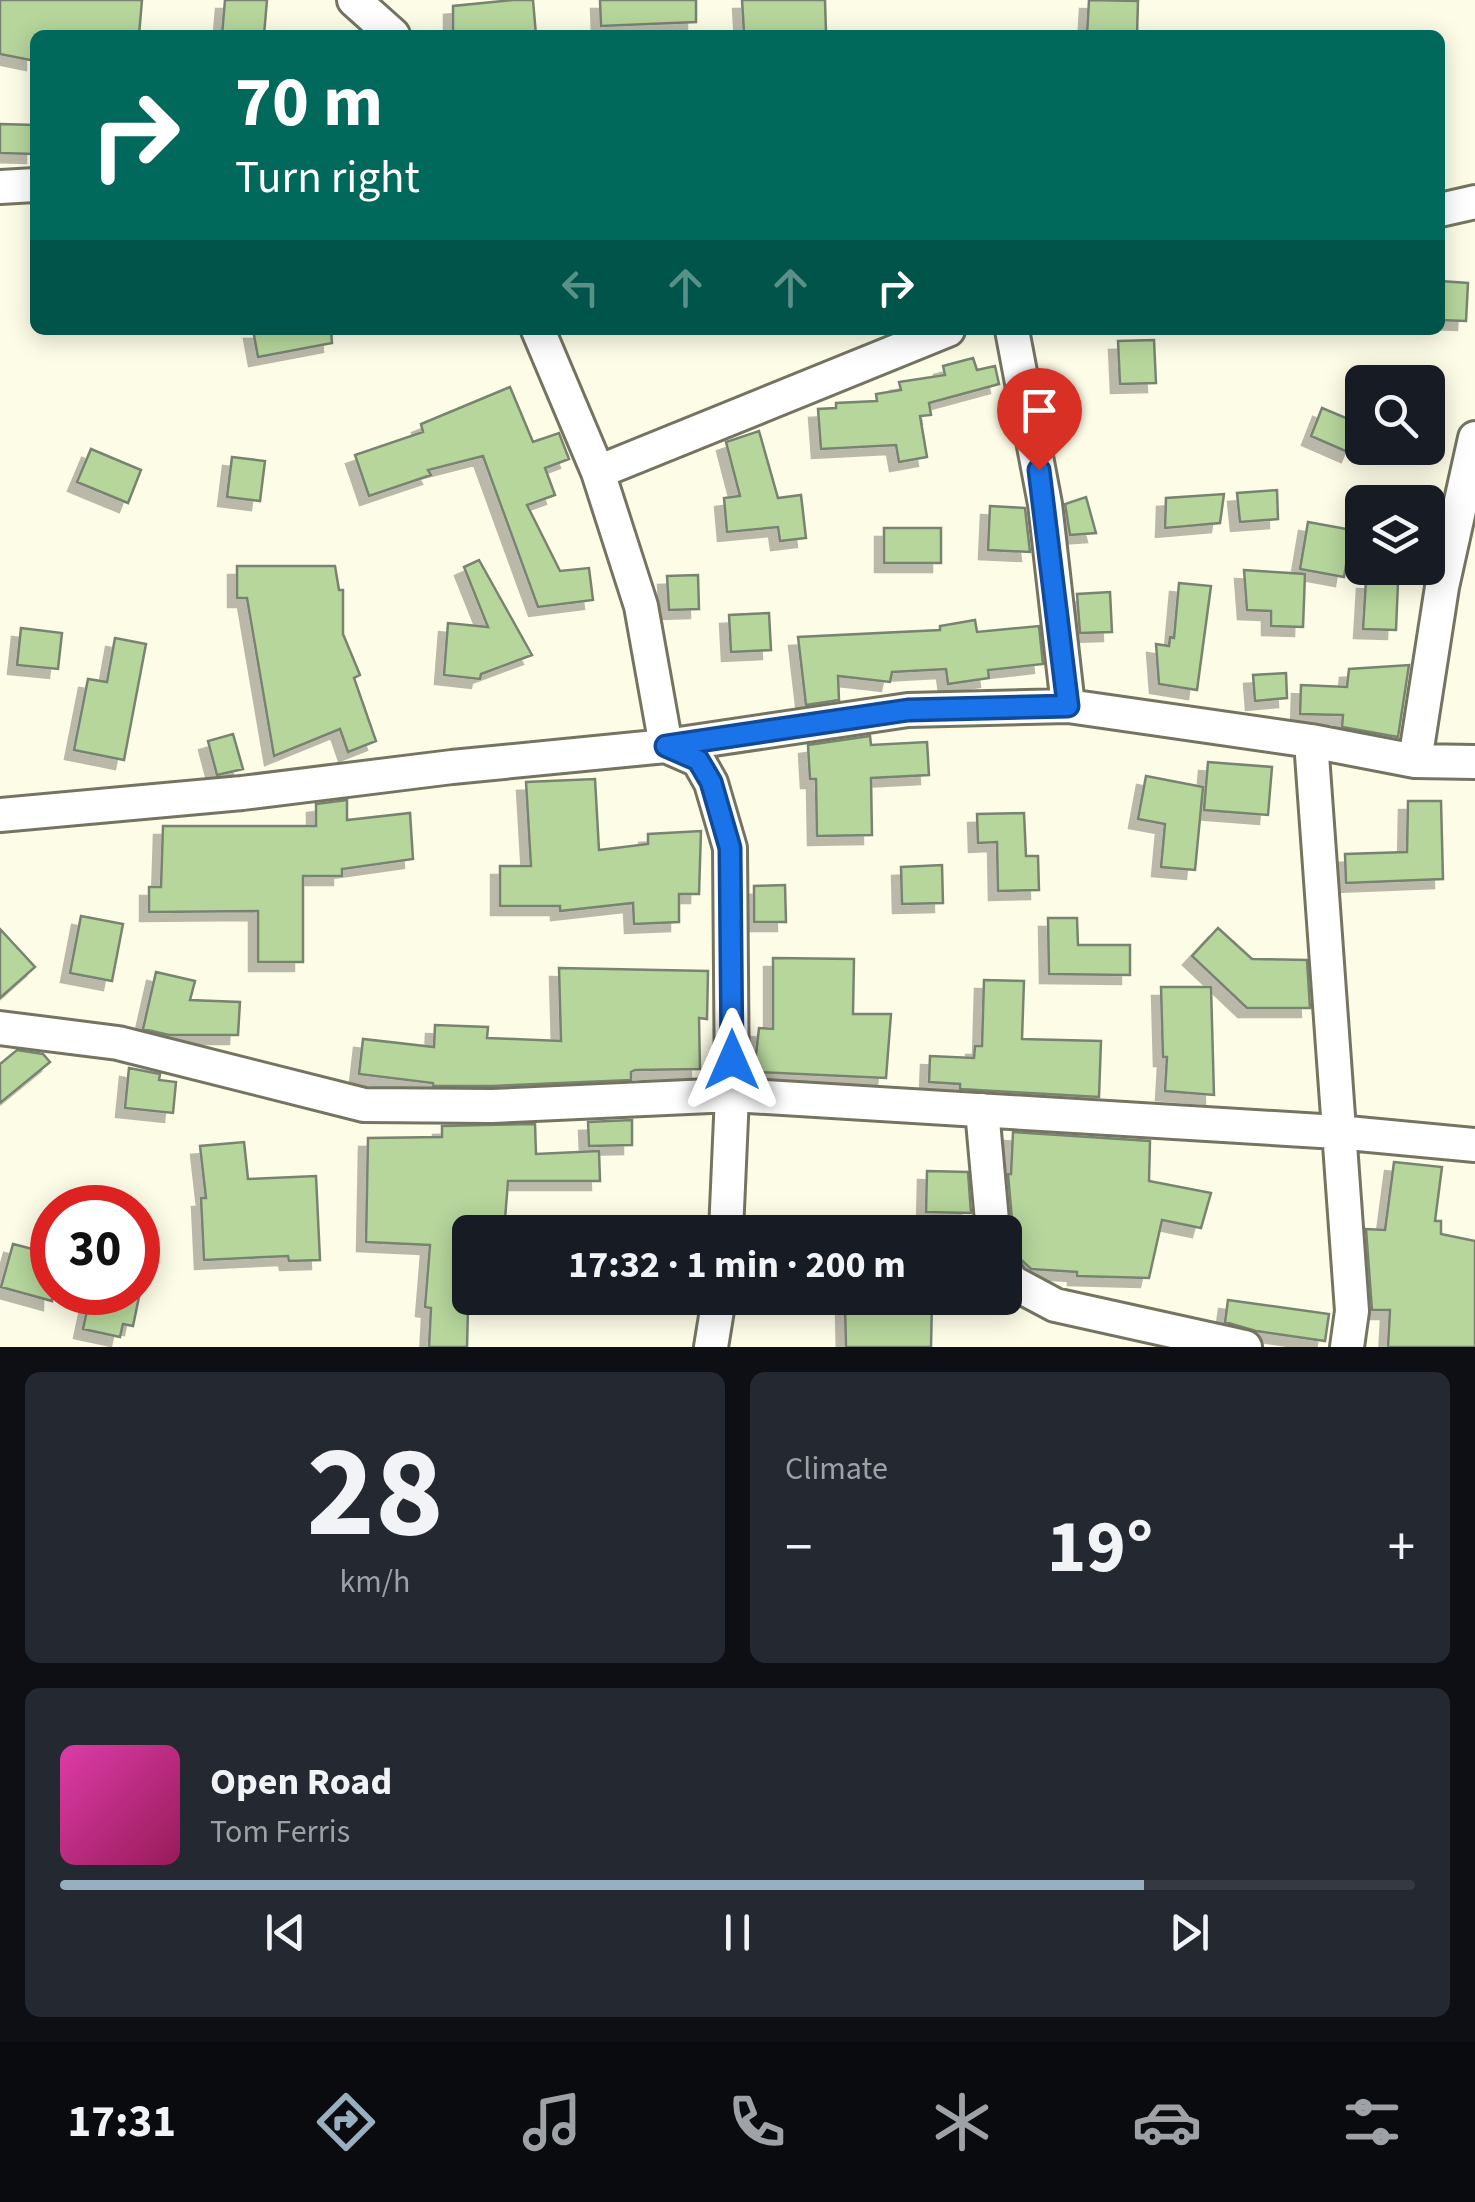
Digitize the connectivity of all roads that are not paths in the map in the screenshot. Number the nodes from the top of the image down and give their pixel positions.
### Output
1 (354, 0) edge
2 (387, 30) edge
3 (30, 185) edge
4 (0, 187) edge
5 (1475, 202) edge
6 (1445, 209) edge
7 (540, 335) edge
8 (936, 335) edge
9 (1013, 335) edge
10 (1475, 438) edge
11 (598, 472) junction
12 (1068, 706) junction
13 (1311, 741) junction
14 (666, 746) junction
15 (1415, 762) junction
16 (1475, 762) edge
17 (0, 815) edge
18 (0, 1028) edge
19 (732, 1094) junction
20 (982, 1110) junction
21 (1337, 1132) junction
22 (1475, 1145) edge
23 (727, 1215) edge
24 (991, 1215) edge
25 (1022, 1287) edge
26 (716, 1315) edge
27 (712, 1347) edge
28 (1245, 1347) edge
29 (1348, 1347) edge

1 - 2 street
3 - 4 street
5 - 6 street
7 - 11 street
8 - 11 street
9 - 12 street
10 - 15 street
11 - 14 street
12 - 13 street
12 - 14 street
13 - 15 street
13 - 21 street
14 - 17 street
14 - 19 street
15 - 16 street
18 - 19 street
19 - 20 street
19 - 23 street
20 - 21 street
20 - 24 street
21 - 22 street
21 - 29 street
25 - 28 street
26 - 27 street

